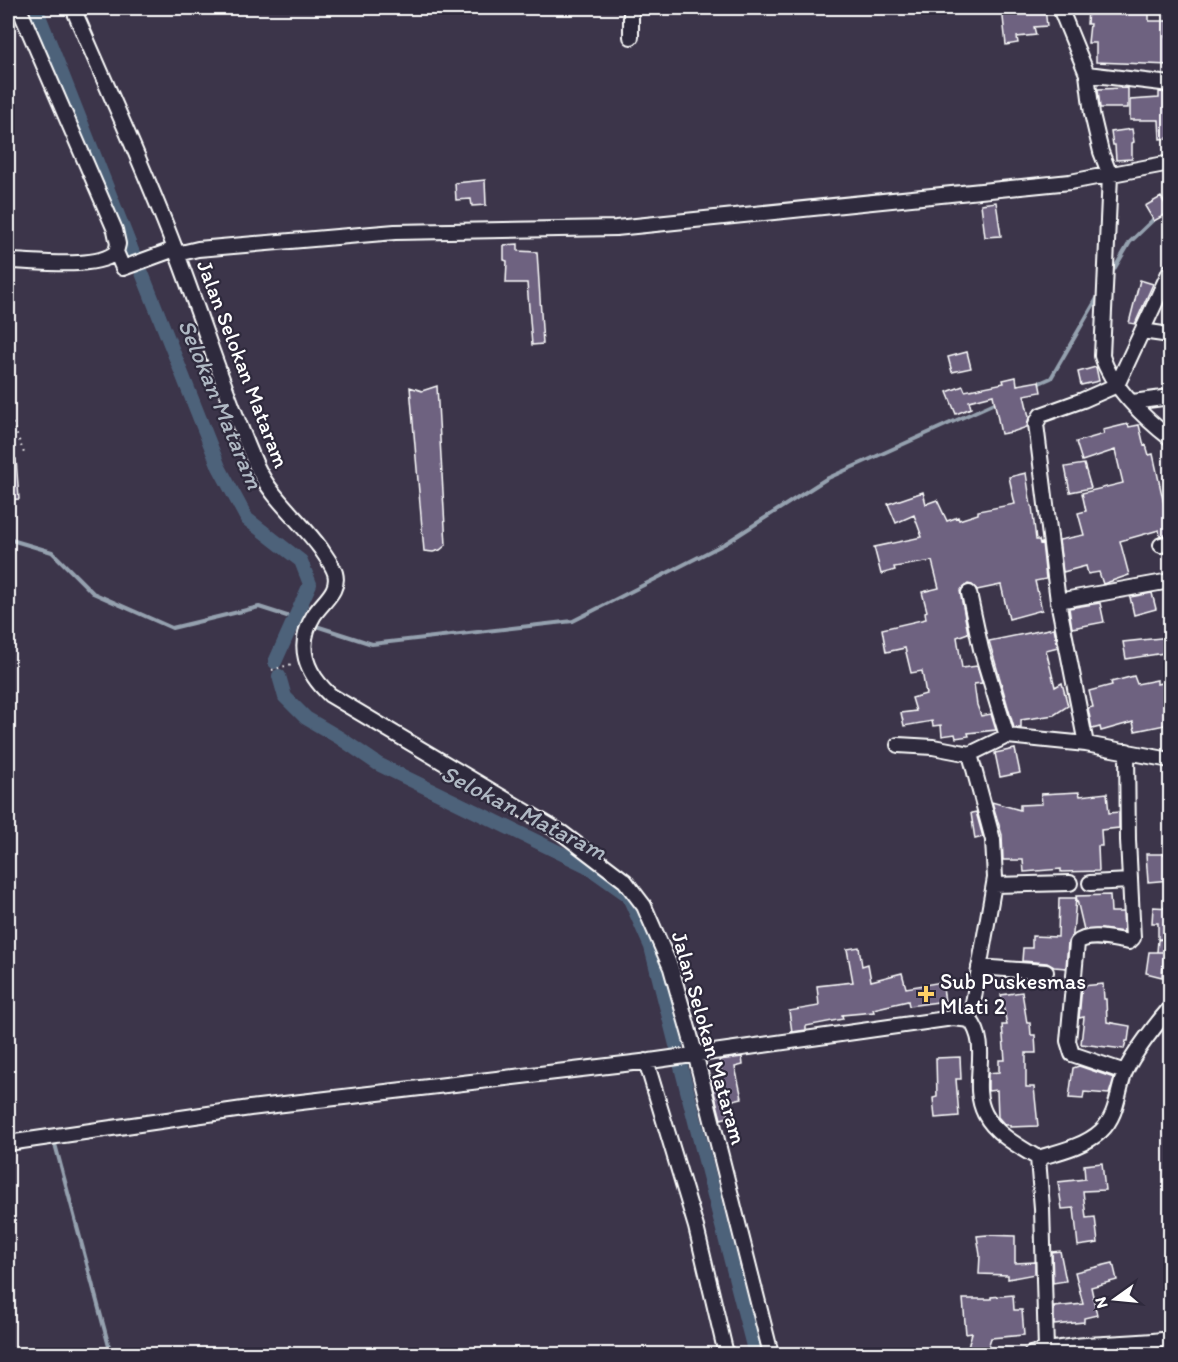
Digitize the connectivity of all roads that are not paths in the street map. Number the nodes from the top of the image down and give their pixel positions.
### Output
1 (19, 8) edge
2 (73, 8) edge
3 (631, 8) edge
4 (1060, 8) edge
5 (631, 37) dead end
6 (1087, 74) junction
7 (1170, 84) edge
8 (1170, 163) edge
9 (1110, 175) junction
10 (116, 252) junction
11 (176, 252) junction
12 (8, 261) edge
13 (1170, 270) edge
14 (1142, 331) junction
15 (1170, 335) edge
16 (1117, 385) junction
17 (1170, 397) edge
18 (1133, 402) junction
19 (1170, 438) edge
20 (1170, 581) edge
21 (969, 593) dead end
22 (1058, 601) junction
23 (1007, 736) junction
24 (1086, 744) junction
25 (898, 746) dead end
26 (1127, 751) junction
27 (970, 754) junction
28 (1170, 760) edge
29 (1130, 881) junction
30 (1070, 883) dead end
31 (1090, 883) dead end
32 (994, 885) junction
33 (979, 967) junction
34 (1046, 972) dead end
35 (1170, 1008) edge
36 (970, 1020) junction
37 (689, 1054) junction
38 (648, 1061) junction
39 (1125, 1072) junction
40 (8, 1143) edge
41 (1038, 1158) junction
42 (1165, 1345) edge
43 (1046, 1350) junction
44 (726, 1354) edge
45 (771, 1354) edge
46 (1031, 1354) edge

1 - 10 street
2 - 11 street, Jalan Selokan Mataram
3 - 5 street
4 - 6 street
6 - 7 street
6 - 9 street
8 - 9 street
9 - 11 street
9 - 16 street
10 - 11 street
10 - 12 street
11 - 37 street, Jalan Selokan Mataram
13 - 14 street
14 - 15 street
14 - 16 street
16 - 18 street
16 - 22 street
17 - 18 street
18 - 19 street
20 - 22 street
21 - 23 street
22 - 24 street
23 - 24 street
23 - 27 street
24 - 26 street
25 - 27 street
26 - 28 street
26 - 29 street
27 - 32 street
29 - 31 street
29 - 39 street
30 - 32 street
32 - 33 street
33 - 34 street
33 - 36 street
35 - 39 street
36 - 37 street
36 - 41 street
37 - 38 street
37 - 45 street, Jalan Selokan Mataram
38 - 40 street
38 - 44 street
39 - 41 street
41 - 43 street
42 - 43 street
43 - 46 street

